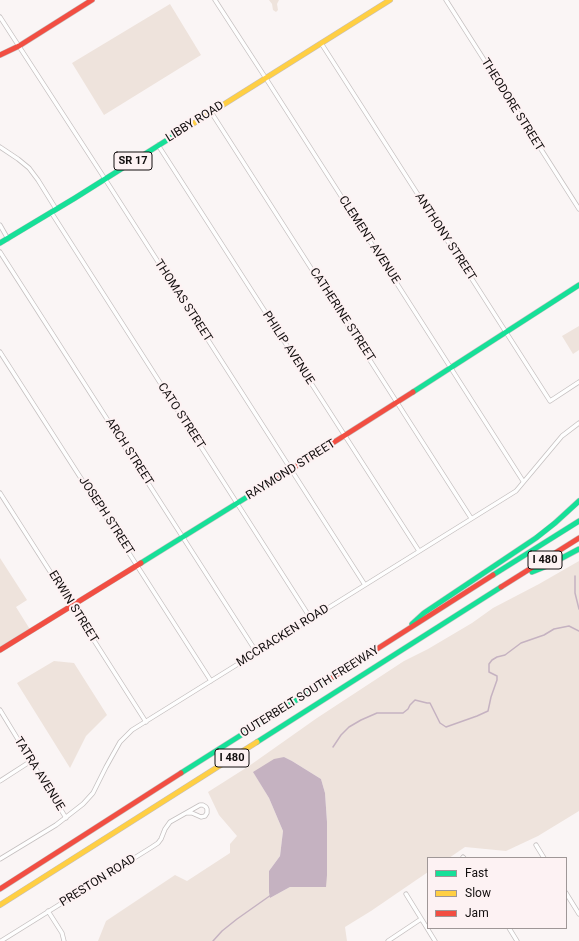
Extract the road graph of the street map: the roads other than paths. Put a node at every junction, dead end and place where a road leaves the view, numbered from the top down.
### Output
1 (92, 0) edge
2 (215, 0) edge
3 (390, 0) edge
4 (446, 0) edge
5 (0, 17) edge
6 (321, 43) junction
7 (19, 46) junction
8 (0, 55) edge
9 (265, 78) junction
10 (211, 112) junction
11 (158, 145) junction
12 (0, 146) edge
13 (105, 179) junction
14 (56, 209) junction
15 (579, 209) edge
16 (51, 212) junction
17 (0, 225) edge
18 (8, 238) junction
19 (0, 244) edge
20 (0, 252) edge
21 (579, 285) edge
22 (506, 333) junction
23 (0, 352) edge
24 (451, 368) junction
25 (579, 382) edge
26 (397, 402) junction
27 (579, 423) edge
28 (345, 436) junction
29 (292, 469) junction
30 (523, 481) junction
31 (0, 493) edge
32 (579, 501) edge
33 (237, 503) junction
34 (471, 518) junction
35 (579, 521) edge
36 (183, 537) junction
37 (579, 538) edge
38 (579, 548) edge
39 (419, 551) junction
40 (138, 565) junction
41 (510, 582) junction
42 (365, 585) junction
43 (72, 606) junction
44 (311, 619) junction
45 (395, 638) junction
46 (0, 650) edge
47 (257, 653) junction
48 (211, 681) junction
49 (1, 713) edge
50 (146, 722) junction
51 (31, 761) junction
52 (0, 781) edge
53 (187, 813) junction
54 (66, 818) junction
55 (536, 845) dead end
56 (543, 857) edge
57 (0, 859) edge
58 (0, 888) edge
59 (406, 894) dead end
60 (567, 895) edge
61 (0, 905) edge
62 (48, 911) junction
63 (579, 914) edge
64 (421, 919) junction
65 (427, 928) edge
66 (427, 929) edge
67 (509, 929) edge
68 (1, 941) edge
69 (64, 941) edge
70 (388, 941) edge
71 (435, 941) edge
72 (517, 941) edge

1 - 7 main road
2 - 9 street, CLEMENT AVENUE
3 - 6 main road, LIBBY ROAD / SR 17
4 - 15 street, THEODORE STREET
5 - 7 street, THOMAS STREET
6 - 9 main road, LIBBY ROAD / SR 17
6 - 22 street, ANTHONY STREET
7 - 8 main road
7 - 13 street, THOMAS STREET
9 - 10 main road, LIBBY ROAD / SR 17
9 - 24 street, CLEMENT AVENUE
10 - 11 main road, LIBBY ROAD / SR 17
10 - 26 street, CATHERINE STREET
11 - 13 main road, LIBBY ROAD / SR 17
11 - 28 street, PHILIP AVENUE
12 - 14 street
13 - 14 main road, LIBBY ROAD / SR 17
13 - 29 street, THOMAS STREET
14 - 16 main road, LIBBY ROAD / SR 17
16 - 18 main road, LIBBY ROAD / SR 17
16 - 33 street, CATO STREET
17 - 18 street
18 - 19 main road, LIBBY ROAD / SR 17
20 - 36 street, ARCH STREET
21 - 22 main road, RAYMOND STREET
22 - 24 main road, RAYMOND STREET
22 - 25 street, ANTHONY STREET
23 - 40 street, JOSEPH STREET
24 - 26 main road, RAYMOND STREET
24 - 30 street, CLEMENT AVENUE
26 - 28 main road, RAYMOND STREET
26 - 34 street, CATHERINE STREET
27 - 30 street, MCCRACKEN ROAD
28 - 29 main road, RAYMOND STREET
28 - 39 street, PHILIP AVENUE
29 - 33 main road, RAYMOND STREET
29 - 42 street, THOMAS STREET
30 - 34 street, MCCRACKEN ROAD
31 - 43 street, ERWIN STREET
32 - 45 main road
33 - 36 main road, RAYMOND STREET
33 - 44 street, CATO STREET
34 - 39 street, MCCRACKEN ROAD
35 - 45 main road, OUTERBELT SOUTH FREEWAY / I 480
36 - 40 main road, RAYMOND STREET
36 - 47 street, ARCH STREET
37 - 41 main road, OUTERBELT SOUTH FREEWAY / I 480
38 - 41 main road
39 - 42 street, MCCRACKEN ROAD
40 - 43 main road, RAYMOND STREET
40 - 48 street, JOSEPH STREET
41 - 61 main road, OUTERBELT SOUTH FREEWAY / I 480
42 - 44 street, MCCRACKEN ROAD
43 - 46 main road, RAYMOND STREET
43 - 50 street, ERWIN STREET
44 - 47 street, MCCRACKEN ROAD
45 - 58 main road, OUTERBELT SOUTH FREEWAY / I 480
47 - 48 street, MCCRACKEN ROAD
48 - 50 street, MCCRACKEN ROAD
49 - 51 street, TATRA AVENUE
50 - 54 street, MCCRACKEN ROAD
51 - 52 street
51 - 54 street, TATRA AVENUE
53 - 53 street, PRESTON ROAD
53 - 62 street, PRESTON ROAD
54 - 57 street, MCCRACKEN ROAD
55 - 56 street
59 - 64 street
60 - 63 street
62 - 68 street, PRESTON ROAD
62 - 69 street
64 - 65 street
64 - 70 street
66 - 71 street
67 - 72 street

